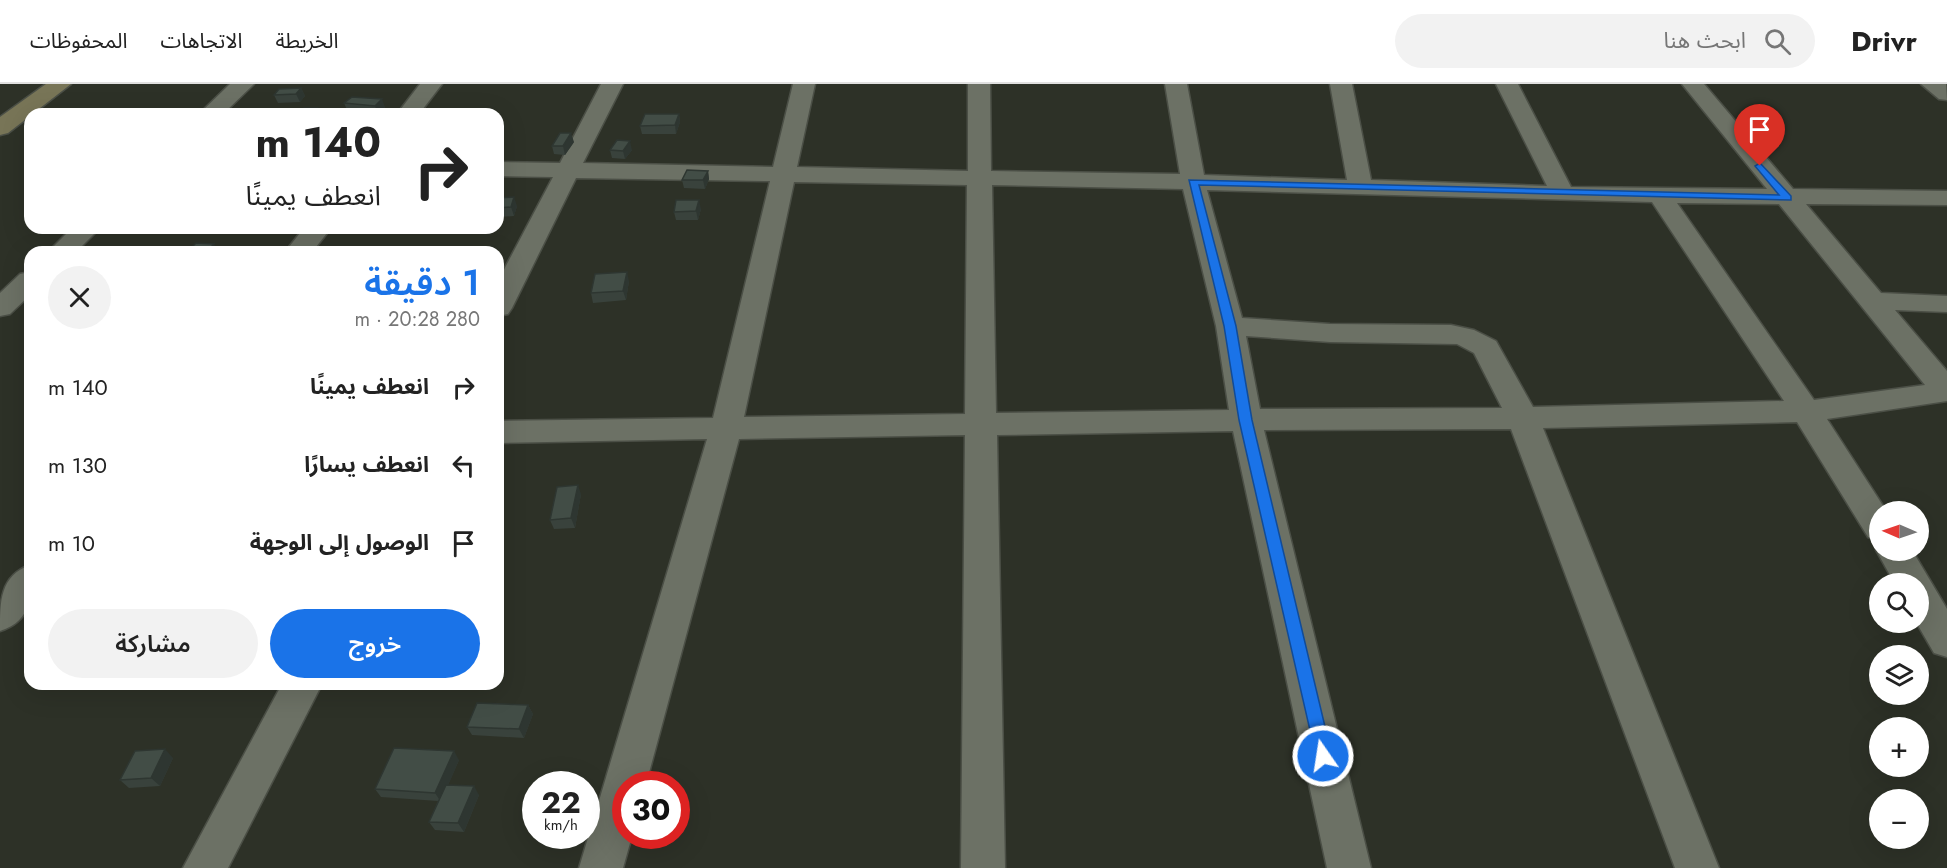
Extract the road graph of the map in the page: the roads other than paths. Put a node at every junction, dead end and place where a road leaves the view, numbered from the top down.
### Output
1 (60, 84) edge
2 (243, 84) edge
3 (431, 84) edge
4 (612, 84) edge
5 (804, 84) edge
6 (979, 84) edge
7 (1176, 84) edge
8 (1341, 84) edge
9 (1507, 84) edge
10 (1693, 84) edge
11 (1932, 84) edge
12 (1947, 94) edge
13 (27, 108) edge
14 (217, 108) edge
15 (413, 108) edge
16 (24, 110) edge
17 (0, 128) edge
18 (504, 169) edge
19 (568, 171) junction
20 (783, 175) junction
21 (979, 178) junction
22 (1193, 182) junction
23 (1360, 187) junction
24 (1563, 194) junction
25 (1660, 196) junction
26 (1787, 198) junction
27 (1947, 198) edge
28 (80, 234) edge
29 (313, 234) edge
30 (68, 246) edge
31 (303, 246) edge
32 (24, 286) edge
33 (504, 296) edge
34 (1873, 301) junction
35 (1947, 304) edge
36 (0, 308) edge
37 (1230, 326) junction
38 (1947, 391) edge
39 (1806, 411) junction
40 (1524, 418) junction
41 (1246, 420) junction
42 (981, 424) junction
43 (726, 428) junction
44 (504, 432) edge
45 (1869, 511) edge
46 (24, 586) edge
47 (1929, 612) edge
48 (0, 616) edge
49 (1947, 642) edge
50 (299, 690) edge
51 (205, 868) edge
52 (601, 868) edge
53 (983, 868) edge
54 (1349, 868) edge
55 (1696, 868) edge

1 - 13 main road
2 - 14 street
3 - 15 street
4 - 19 street
5 - 20 street
6 - 21 street
7 - 22 street
8 - 23 street
9 - 24 street
10 - 26 street
11 - 12 street
16 - 17 main road
18 - 19 street
19 - 20 street
19 - 33 street
20 - 21 street
20 - 43 street
21 - 22 street
21 - 42 street
22 - 23 street
22 - 37 street
23 - 24 street
24 - 25 street
25 - 26 street
25 - 39 street
26 - 27 street
26 - 34 street
28 - 30 street
29 - 31 street
32 - 36 street
34 - 35 street
34 - 38 street
37 - 40 street
37 - 41 street
38 - 39 street
39 - 40 street
39 - 45 street
40 - 41 street
40 - 55 street
41 - 42 street
41 - 54 street
42 - 43 street
42 - 53 street
43 - 44 street
43 - 52 street
46 - 48 street
47 - 49 street
50 - 51 street

